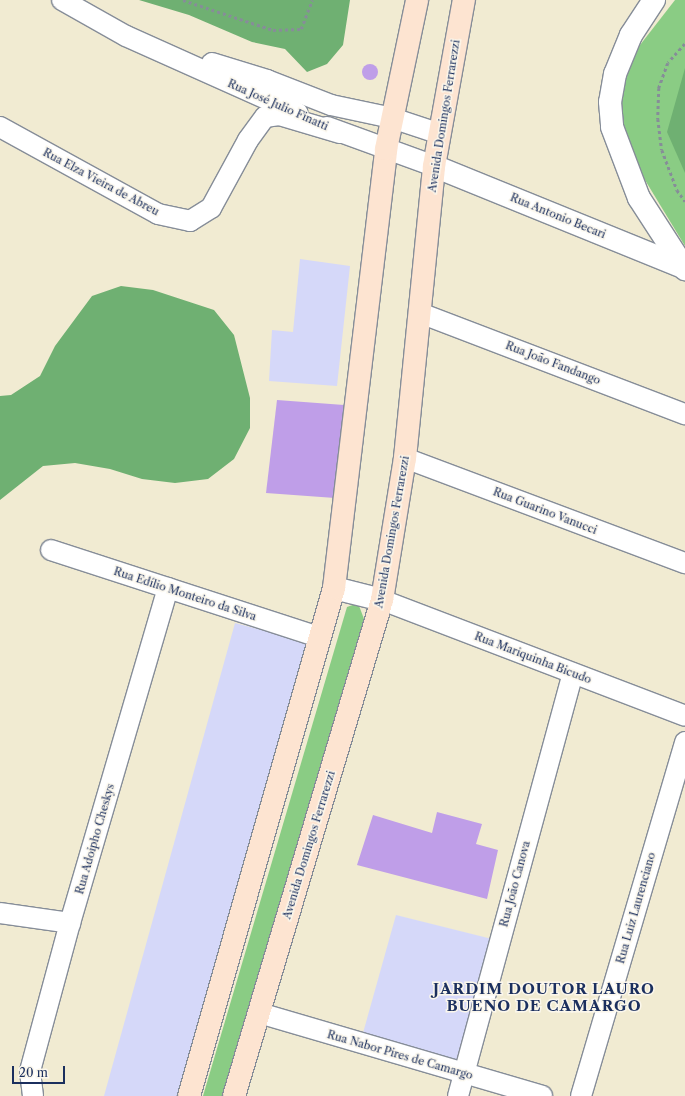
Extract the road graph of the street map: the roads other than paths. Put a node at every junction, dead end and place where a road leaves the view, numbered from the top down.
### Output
1 (62, 0) edge
2 (417, 0) edge
3 (464, 0) edge
4 (654, 0) edge
5 (126, 36) junction
6 (392, 118) junction
7 (0, 127) edge
8 (340, 133) junction
9 (440, 134) junction
10 (386, 149) junction
11 (434, 166) junction
12 (684, 268) edge
13 (420, 313) junction
14 (685, 414) edge
15 (405, 458) junction
16 (51, 550) dead end
17 (685, 563) edge
18 (168, 588) junction
19 (334, 588) junction
20 (382, 600) junction
21 (318, 638) junction
22 (573, 673) junction
23 (685, 716) edge
24 (685, 742) edge
25 (0, 913) edge
26 (70, 923) junction
27 (259, 1013) junction
28 (464, 1073) junction
29 (32, 1094) edge
30 (188, 1096) edge
31 (234, 1096) edge
32 (458, 1096) edge
33 (542, 1096) edge
34 (581, 1096) edge

1 - 5 street, Rua José Julio Finatti
2 - 6 main road
3 - 9 main road, Avenida Domingos Ferrarezzi
4 - 12 street
5 - 6 street, Rua José Julio Finatti
5 - 8 street, Rua José Julio Finatti
6 - 9 street, Rua José Julio Finatti
6 - 10 main road
7 - 8 street, Rua Elza Vieira de Abreu
8 - 10 street, Rua José Julio Finatti
9 - 11 main road, Avenida Domingos Ferrarezzi
10 - 11 street, Rua José Julio Finatti
10 - 19 main road
11 - 12 street, Rua Antonio Becari
11 - 13 main road, Avenida Domingos Ferrarezzi
13 - 14 street, Rua João Fandango
13 - 15 main road, Avenida Domingos Ferrarezzi
15 - 17 street, Rua Guarino Vanucci
15 - 20 main road, Avenida Domingos Ferrarezzi
16 - 18 street, Rua Edílio Monteiro da Silva
18 - 21 street, Rua Edílio Monteiro da Silva
18 - 26 street, Rua Adoipho Cheskys
19 - 20 street
19 - 21 main road
20 - 22 street, Rua Mariquinha Bicudo
20 - 27 main road, Avenida Domingos Ferrarezzi
21 - 30 main road
22 - 23 street, Rua Mariquinha Bicudo
22 - 28 street, Rua João Canova
24 - 34 street, Rua Luiz Laurenciano
25 - 26 street
26 - 29 street, Rua Adoipho Cheskys
27 - 28 street, Rua Nabor Pires de Camargo
27 - 31 main road, Avenida Domingos Ferrarezzi
28 - 32 street, Rua João Canova
28 - 33 street, Rua Nabor Pires de Camargo

